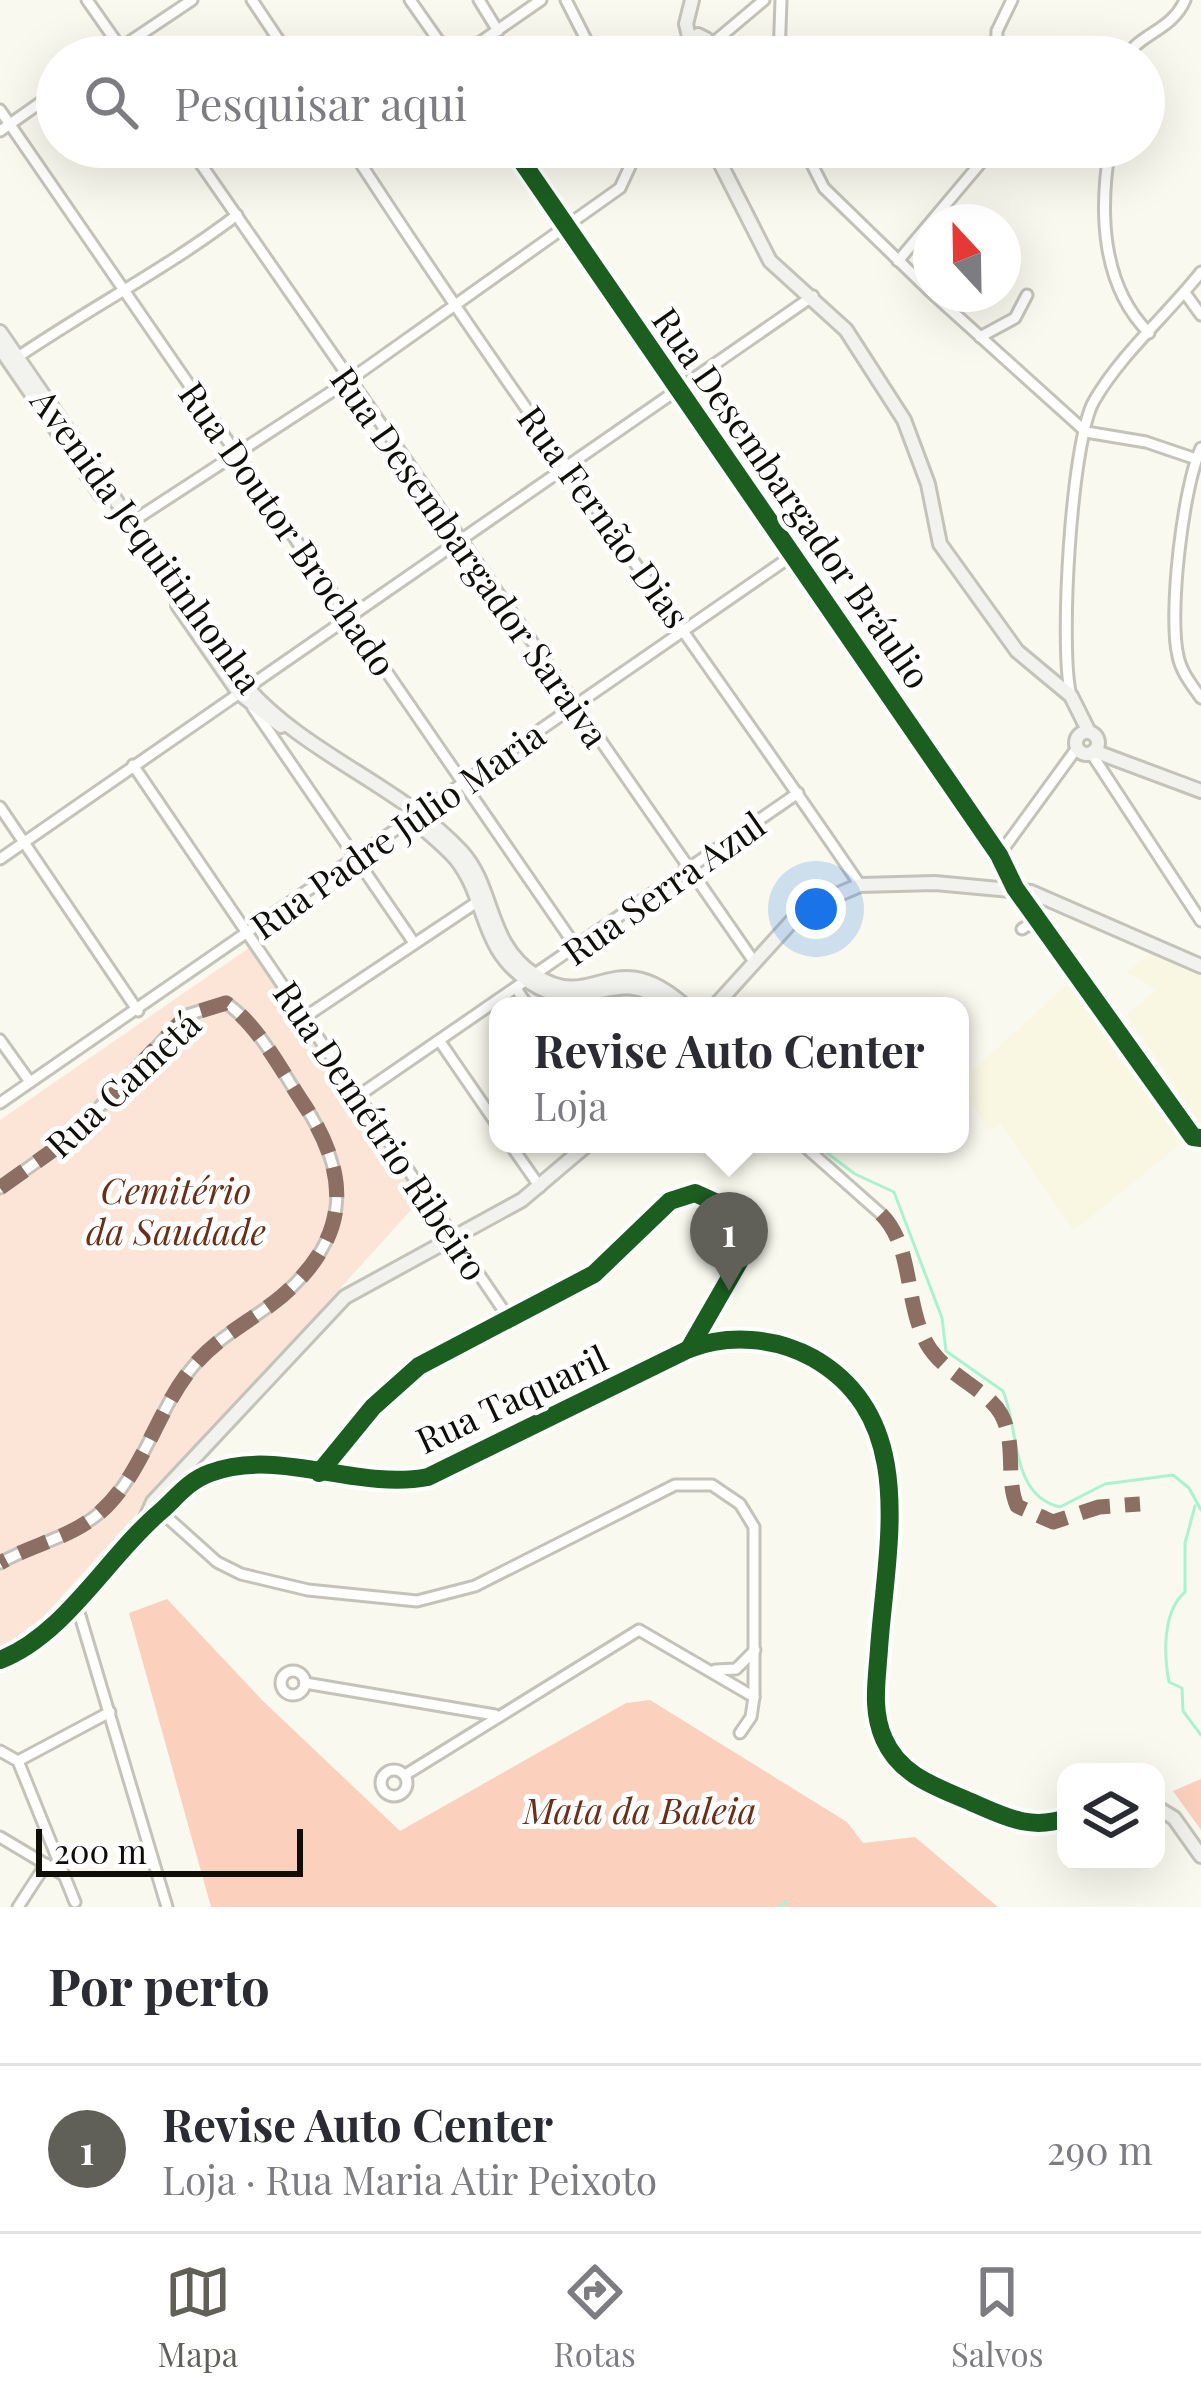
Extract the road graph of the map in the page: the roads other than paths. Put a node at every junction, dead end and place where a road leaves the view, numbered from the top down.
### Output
1 (87, 0) edge
2 (192, 0) edge
3 (252, 0) edge
4 (410, 0) edge
5 (479, 0) edge
6 (541, 0) edge
7 (566, 0) edge
8 (682, 0) edge
9 (693, 0) edge
10 (764, 0) edge
11 (781, 0) edge
12 (1012, 0) edge
13 (1185, 0) edge
14 (686, 24) junction
15 (498, 31) junction
16 (112, 36) edge
17 (144, 36) edge
18 (276, 36) edge
19 (435, 36) edge
20 (490, 36) edge
21 (584, 36) edge
22 (693, 36) edge
23 (698, 36) edge
24 (723, 36) edge
25 (780, 36) edge
26 (997, 36) edge
27 (1151, 36) edge
28 (36, 106) edge
29 (0, 110) edge
30 (5, 127) edge
31 (204, 168) edge
32 (364, 168) edge
33 (526, 168) edge
34 (630, 168) edge
35 (723, 168) edge
36 (813, 168) edge
37 (976, 168) edge
38 (1107, 168) edge
39 (237, 215) junction
40 (566, 226) junction
41 (898, 261) junction
42 (1201, 272) edge
43 (913, 275) edge
44 (122, 286) junction
45 (1185, 292) junction
46 (1028, 295) dead end
47 (813, 296) junction
48 (453, 307) junction
49 (953, 312) edge
50 (1201, 315) edge
51 (0, 332) edge
52 (1149, 333) junction
53 (980, 337) junction
54 (0, 348) edge
55 (14, 360) junction
56 (348, 381) junction
57 (680, 392) junction
58 (51, 415) junction
59 (1086, 432) junction
60 (236, 452) junction
61 (1198, 454) edge
62 (570, 465) junction
63 (1191, 482) junction
64 (1201, 497) edge
65 (130, 523) junction
66 (460, 542) junction
67 (793, 555) junction
68 (350, 617) junction
69 (685, 628) junction
70 (1067, 688) junction
71 (244, 693) junction
72 (1201, 698) edge
73 (573, 705) junction
74 (284, 731) junction
75 (1085, 733) junction
76 (1090, 749) junction
77 (133, 765) junction
78 (465, 780) junction
79 (1201, 791) edge
80 (798, 793) junction
81 (0, 807) edge
82 (416, 816) junction
83 (24, 842) junction
84 (999, 855) junction
85 (356, 858) junction
86 (0, 860) edge
87 (689, 867) junction
88 (860, 884) junction
89 (1015, 888) junction
90 (479, 900) junction
91 (1040, 918) junction
92 (1201, 921) edge
93 (1022, 928) dead end
94 (249, 933) junction
95 (414, 943) junction
96 (576, 947) junction
97 (755, 963) junction
98 (1201, 966) edge
99 (526, 982) junction
100 (505, 997) edge
101 (527, 997) edge
102 (570, 997) edge
103 (582, 997) edge
104 (655, 997) edge
105 (672, 997) edge
106 (723, 997) edge
107 (489, 1009) edge
108 (138, 1011) junction
109 (304, 1017) junction
110 (0, 1040) edge
111 (441, 1043) junction
112 (30, 1082) junction
113 (358, 1096) junction
114 (0, 1103) edge
115 (489, 1113) edge
116 (1201, 1138) edge
117 (516, 1153) edge
118 (578, 1153) edge
119 (812, 1153) edge
120 (540, 1187) junction
121 (0, 1188) edge
122 (881, 1214) dead end
123 (456, 1238) junction
124 (508, 1317) junction
125 (689, 1349) junction
126 (319, 1473) junction
127 (157, 1507) junction
128 (0, 1563) edge
129 (75, 1599) junction
130 (755, 1650) junction
131 (0, 1660) edge
132 (706, 1668) junction
133 (305, 1684) dead end
134 (754, 1697) junction
135 (110, 1712) junction
136 (495, 1715) junction
137 (740, 1733) dead end
138 (0, 1751) edge
139 (17, 1761) junction
140 (405, 1774) dead end
141 (1165, 1812) edge
142 (1057, 1820) edge
143 (0, 1837) edge
144 (1201, 1856) edge
145 (46, 1864) junction
146 (62, 1874) junction
147 (75, 1902) dead end
148 (18, 1907) edge
149 (167, 1907) edge

1 - 16 street
2 - 17 street
3 - 18 street
4 - 19 street
5 - 15 street
6 - 15 street
7 - 21 street
8 - 14 street
9 - 14 street
9 - 23 street
10 - 24 street
11 - 25 street
12 - 26 street
13 - 27 street
14 - 22 street
15 - 20 street
28 - 30 street
29 - 30 street, Rua Doutor Brochado
30 - 44 street, Rua Doutor Brochado
31 - 39 street, Rua Desembargador Saraiva
32 - 48 street, Rua Fernão Dias
33 - 40 street, Rua Desembargador Bráulio
34 - 40 street
35 - 47 street
36 - 41 street
37 - 41 street
38 - 52 street
39 - 44 street
39 - 56 street, Rua Desembargador Saraiva
40 - 48 street
40 - 57 street, Rua Desembargador Bráulio
41 - 43 street
42 - 45 street
44 - 55 street
44 - 60 street, Rua Doutor Brochado
45 - 50 street
45 - 52 street
46 - 53 street
47 - 57 street
47 - 70 street
48 - 56 street
48 - 62 street, Rua Fernão Dias
49 - 53 street
51 - 55 street, Avenida Jequitinhonha
52 - 59 street
53 - 59 street
54 - 55 street, Avenida Jequitinhonha
55 - 58 street, Avenida Jequitinhonha
56 - 60 street
56 - 66 street, Rua Desembargador Saraiva
57 - 62 street
57 - 67 street, Rua Desembargador Bráulio
58 - 65 street, Avenida Jequitinhonha
58 - 71 street, Avenida Jequitinhonha
59 - 61 street
59 - 70 street
60 - 65 street
60 - 68 street, Rua Doutor Brochado
61 - 63 street
62 - 66 street
62 - 69 street, Rua Fernão Dias
63 - 64 street
63 - 72 street
65 - 71 street, Avenida Jequitinhonha
66 - 68 street
66 - 73 street, Rua Desembargador Saraiva
67 - 69 street, Rua Padre Júlio Maria
67 - 84 street, Rua Desembargador Bráulio
68 - 71 street
68 - 78 street, Rua Doutor Brochado
69 - 73 street, Rua Padre Júlio Maria
69 - 80 street, Rua Fernão Dias
70 - 75 street
71 - 74 street, Avenida Jequitinhonha
71 - 77 street
73 - 78 street, Rua Padre Júlio Maria
73 - 87 street, Rua Desembargador Saraiva
74 - 82 street, Avenida Jequitinhonha
74 - 85 street
75 - 76 street
75 - 76 street
76 - 79 street
76 - 84 street
76 - 92 street
77 - 83 street
77 - 94 street, Rua Demétrio Ribeiro
78 - 82 street, Rua Padre Júlio Maria
78 - 96 street, Rua Doutor Brochado
80 - 87 street, Rua Serra Azul
80 - 88 street, Rua Fernão Dias
81 - 83 street
82 - 85 street, Rua Padre Júlio Maria
82 - 90 street, Avenida Jequitinhonha
83 - 86 street
83 - 108 street
84 - 89 street, Rua Desembargador Bráulio
85 - 94 street, Rua Padre Júlio Maria
85 - 95 street
87 - 96 street, Rua Serra Azul
87 - 97 street, Rua Desembargador Saraiva
88 - 89 street
88 - 97 street
89 - 91 street, Rua Desembargador Bráulio
89 - 98 street
90 - 95 street
90 - 99 street, Avenida Jequitinhonha
91 - 93 street
91 - 116 street, Rua Desembargador Bráulio
94 - 108 street, Rua Padre Júlio Maria
94 - 109 street, Rua Demétrio Ribeiro
95 - 109 street
96 - 99 street, Rua Serra Azul
97 - 106 street
99 - 100 street, Rua Serra Azul
99 - 101 street
99 - 102 street
99 - 105 street
103 - 104 street
107 - 111 street, Rua Serra Azul
108 - 112 street, Rua Padre Júlio Maria
109 - 113 street, Rua Demétrio Ribeiro
110 - 112 street
111 - 113 street, Rua Serra Azul
111 - 115 street
112 - 114 street, Rua Padre Júlio Maria
113 - 123 street, Rua Demétrio Ribeiro
117 - 120 street
118 - 120 street
119 - 122 street
120 - 123 street
121 - 128 street, Rua Cametá
123 - 124 street, Rua Demétrio Ribeiro
123 - 127 street
124 - 125 street
124 - 126 street
125 - 126 street, Rua Taquaril
125 - 142 street, Rua Taquaril
126 - 127 street, Rua Taquaril
127 - 129 street, Rua Taquaril
127 - 130 street
129 - 131 street, Rua Taquaril
129 - 135 street
130 - 132 street
130 - 134 street
132 - 134 street
132 - 136 street
133 - 136 street
134 - 137 street
135 - 139 street
135 - 149 street
136 - 140 street
138 - 139 street
139 - 146 street
141 - 144 street
143 - 145 street
145 - 146 street
145 - 148 street
146 - 147 street

